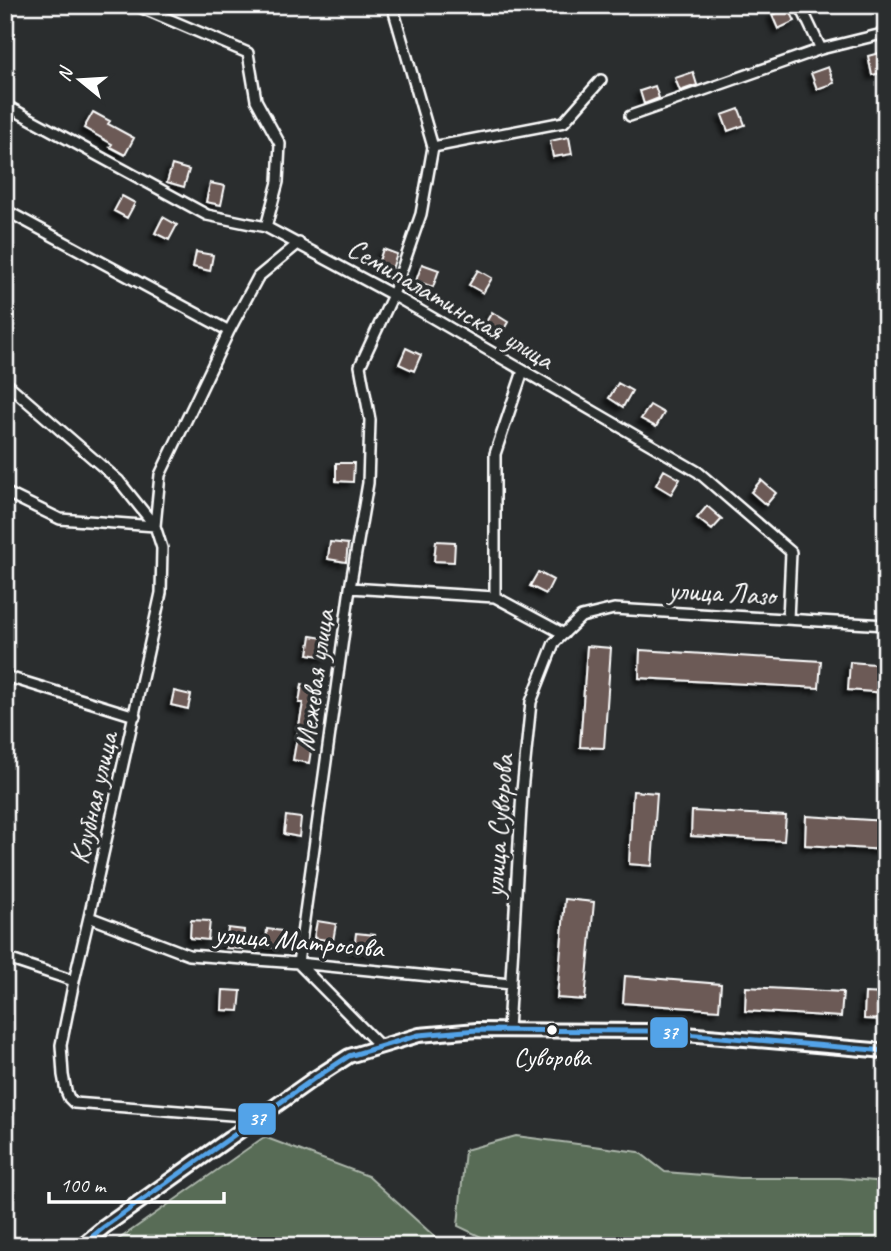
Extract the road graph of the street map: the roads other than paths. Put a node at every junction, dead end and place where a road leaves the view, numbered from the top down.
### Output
1 (135, 5) edge
2 (393, 5) edge
3 (800, 5) edge
4 (886, 33) edge
5 (821, 49) junction
6 (601, 79) dead end
7 (5, 105) edge
8 (630, 116) dead end
9 (433, 147) junction
10 (5, 210) edge
11 (267, 227) junction
12 (299, 243) junction
13 (393, 295) junction
14 (229, 331) junction
15 (523, 371) junction
16 (5, 382) edge
17 (5, 492) edge
18 (155, 526) junction
19 (350, 588) junction
20 (495, 597) junction
21 (788, 619) junction
22 (886, 625) edge
23 (564, 634) junction
24 (5, 676) edge
25 (135, 716) junction
26 (89, 917) junction
27 (5, 958) edge
28 (298, 963) junction
29 (74, 981) junction
30 (511, 984) junction
31 (508, 1030) junction
32 (380, 1046) junction
33 (886, 1051) edge
34 (258, 1117) junction
35 (81, 1246) edge

1 - 11 street
2 - 9 street
3 - 5 street
4 - 5 street
5 - 8 street
6 - 9 street
7 - 11 street, Семипалатинская улица
9 - 13 street
10 - 14 street
11 - 12 street, Семипалатинская улица
12 - 13 street, Семипалатинская улица
12 - 14 street, Клубная улица
13 - 15 street, Семипалатинская улица
13 - 19 street, Межевая улица
14 - 18 street, Клубная улица
15 - 20 street
15 - 21 street, Семипалатинская улица
16 - 18 street
17 - 18 street
18 - 25 street, Клубная улица
19 - 20 street
19 - 28 street, Межевая улица
20 - 23 street
21 - 22 street, улица Лазо
21 - 23 street, улица Лазо
23 - 30 street, улица Суворова
24 - 25 street
25 - 26 street, Клубная улица
26 - 28 street, улица Матросова
26 - 29 street, Клубная улица
27 - 29 street
28 - 30 street, улица Матросова
28 - 32 street
29 - 34 street, Клубная улица
30 - 31 street, улица Суворова
31 - 32 main road
31 - 33 main road
32 - 34 main road
34 - 35 main road

